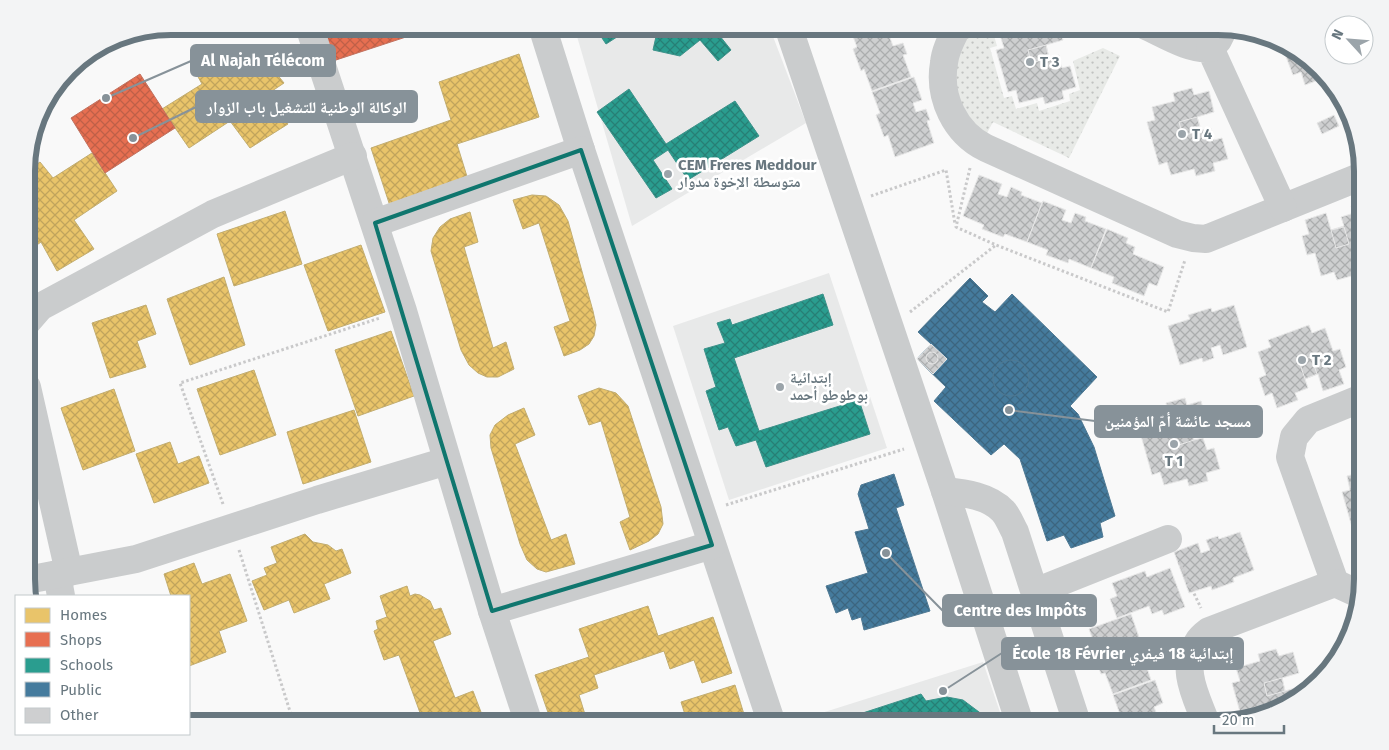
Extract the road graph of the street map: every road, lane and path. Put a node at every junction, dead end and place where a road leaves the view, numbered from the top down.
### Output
1 (312, 35) edge
2 (545, 35) edge
3 (791, 35) edge
4 (955, 35) edge
5 (1166, 35) edge
6 (1217, 38) edge
7 (976, 144) junction
8 (581, 150) junction
9 (353, 156) junction
10 (1354, 179) edge
11 (847, 204) junction
12 (1283, 208) junction
13 (375, 223) junction
14 (956, 227) junction
15 (1193, 238) junction
16 (996, 245) junction
17 (403, 311) junction
18 (35, 313) edge
19 (889, 328) junction
20 (1354, 401) edge
21 (35, 431) edge
22 (928, 441) junction
23 (447, 461) junction
24 (945, 491) junction
25 (702, 513) junction
26 (232, 528) junction
27 (1168, 539) joint
28 (712, 545) junction
29 (35, 580) edge
30 (62, 581) edge
31 (1335, 583) junction
32 (1353, 591) edge
33 (1035, 592) junction
34 (492, 611) junction
35 (1202, 611) dead end
36 (291, 715) edge
37 (526, 715) edge
38 (769, 715) edge
39 (1017, 715) edge
40 (1074, 715) edge
41 (1203, 715) edge

1 - 9 street
2 - 8 street
3 - 11 street
4 - 7 street
5 - 6 street
6 - 12 street
7 - 14 path
7 - 15 street
8 - 13 street
8 - 25 street
9 - 13 street
9 - 18 street
10 - 12 street
11 - 14 path
11 - 19 street
12 - 15 street
13 - 17 street
14 - 16 path
15 - 16 path
16 - 19 path
17 - 23 street
17 - 26 path
19 - 22 street
20 - 31 street
21 - 30 street
22 - 24 street
22 - 25 path
23 - 26 street
23 - 34 street
24 - 33 street
24 - 39 street
25 - 28 street
26 - 30 street
26 - 36 path
27 - 33 street
27 - 35 path
28 - 34 street
28 - 38 street
29 - 30 street
31 - 32 street
31 - 41 street
33 - 40 street
34 - 37 street

